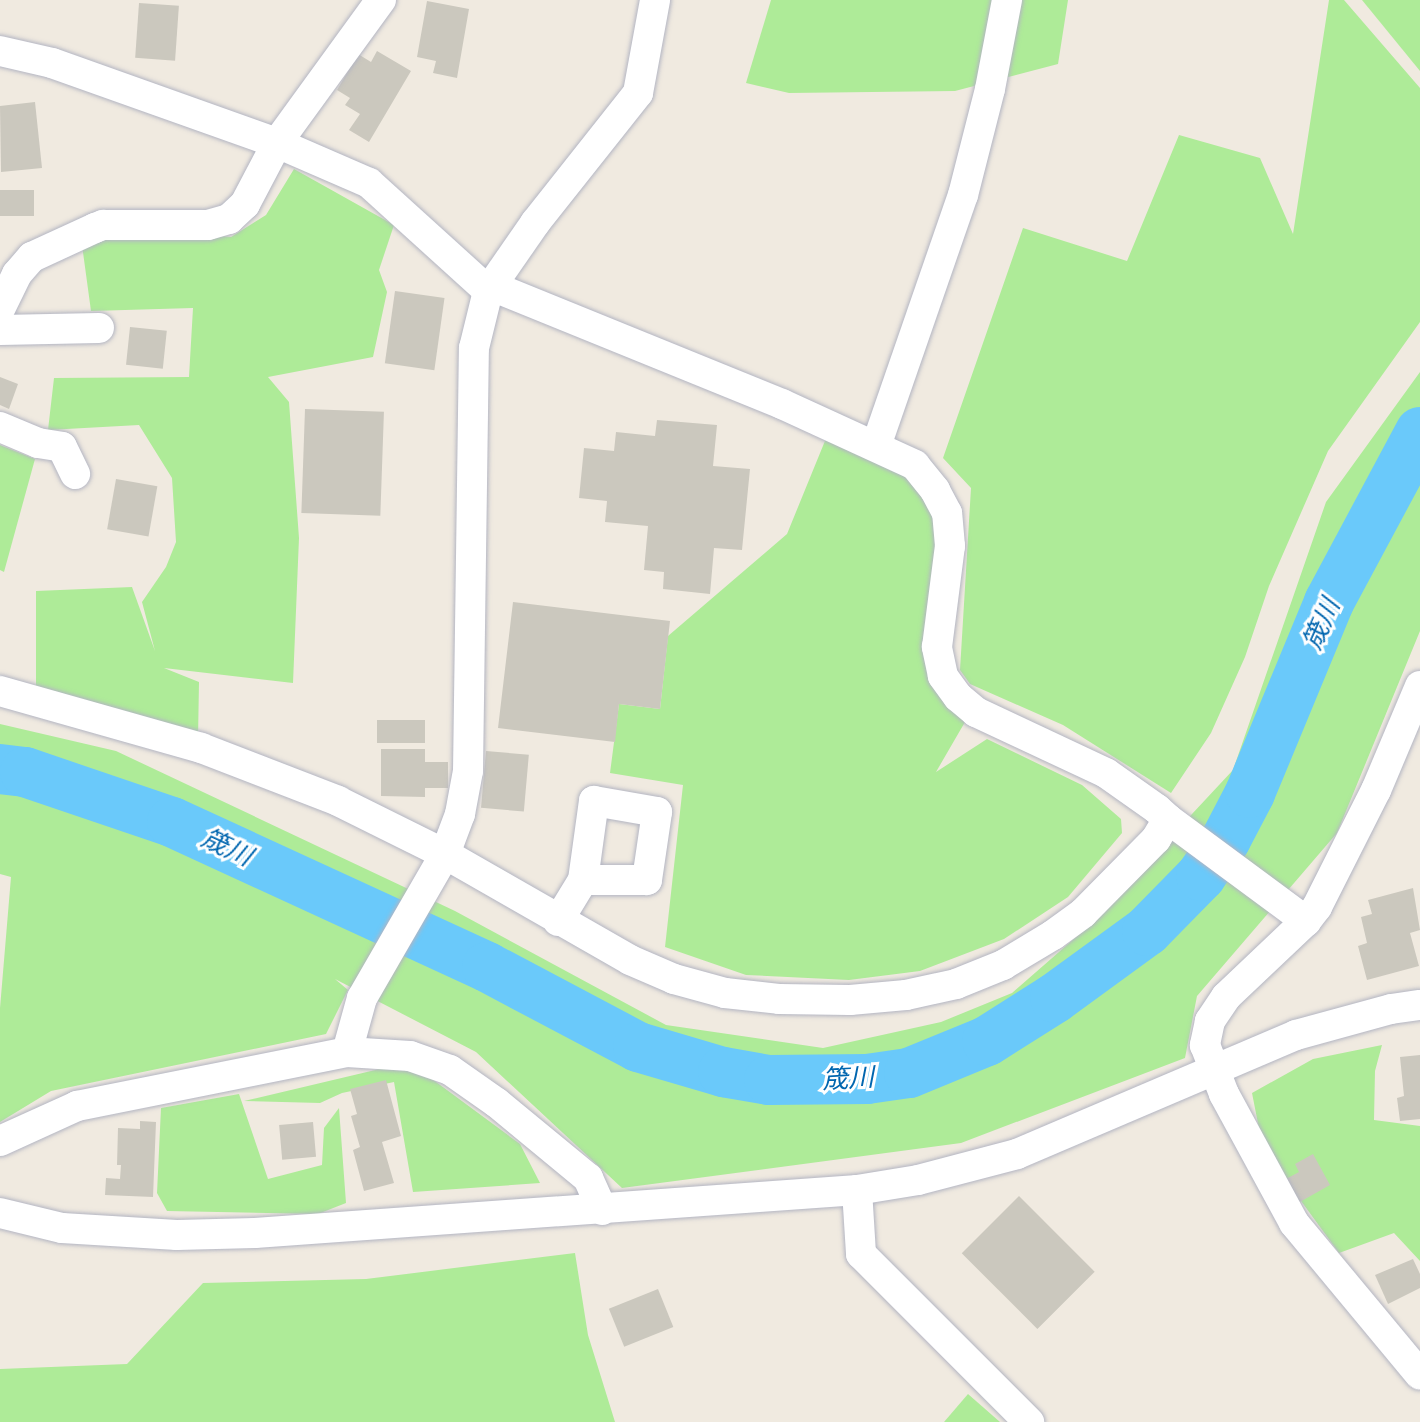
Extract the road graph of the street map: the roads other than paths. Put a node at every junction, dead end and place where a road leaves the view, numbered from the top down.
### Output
1 (381, 0) edge
2 (655, 0) edge
3 (1007, 0) edge
4 (0, 51) edge
5 (277, 143) junction
6 (489, 289) junction
7 (0, 309) edge
8 (99, 328) dead end
9 (0, 330) edge
10 (0, 427) edge
11 (876, 446) junction
12 (75, 474) dead end
13 (1420, 686) edge
14 (0, 691) edge
15 (1174, 822) junction
16 (445, 854) junction
17 (583, 880) dead end
18 (1298, 917) junction
19 (558, 921) junction
20 (1420, 1005) edge
21 (347, 1052) junction
22 (1214, 1072) junction
23 (0, 1141) edge
24 (857, 1190) junction
25 (602, 1210) junction
26 (0, 1213) edge
27 (1420, 1375) edge
28 (1029, 1422) edge

1 - 5 street
2 - 6 street
3 - 11 street
4 - 5 street
5 - 6 street
5 - 7 street
6 - 11 street
6 - 16 street
8 - 9 street
10 - 12 street
11 - 15 street
13 - 18 street
14 - 16 street
15 - 18 street
15 - 19 street
16 - 19 street
16 - 21 street
17 - 19 street
18 - 22 street
20 - 22 street
21 - 23 street
21 - 25 street
22 - 24 street
22 - 27 street
24 - 25 street
24 - 28 street
25 - 26 street

